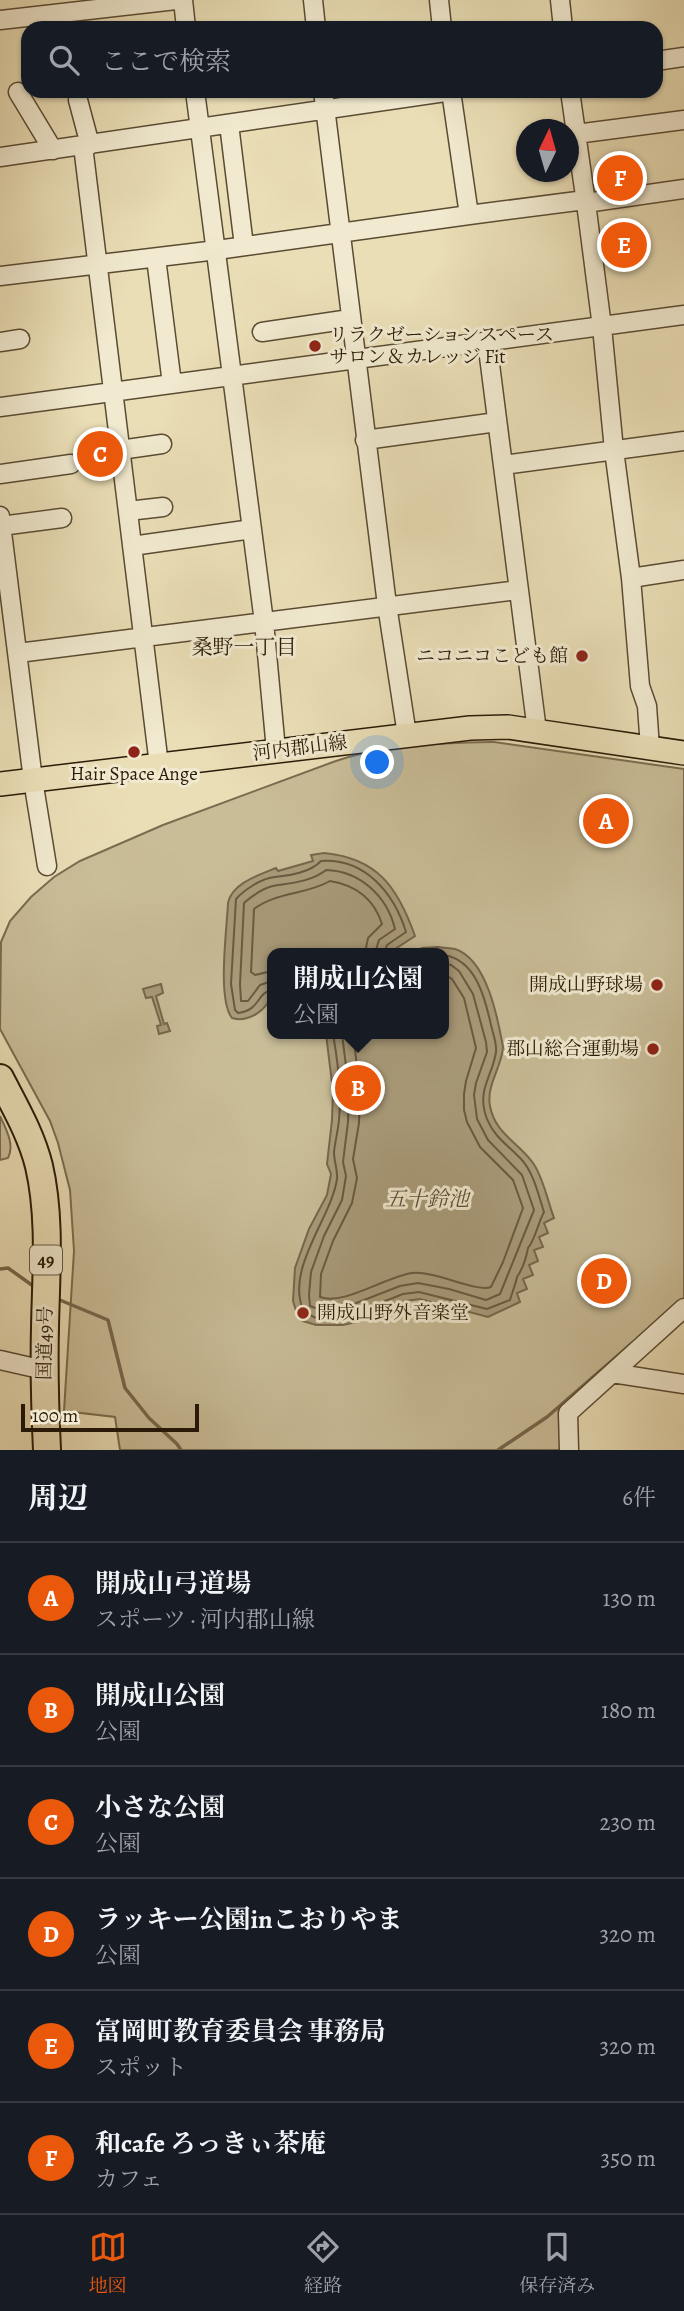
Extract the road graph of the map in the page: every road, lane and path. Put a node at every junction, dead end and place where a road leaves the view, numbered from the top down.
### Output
1 (176, 0) edge
2 (183, 0) edge
3 (313, 0) edge
4 (439, 0) edge
5 (559, 0) edge
6 (0, 20) edge
7 (185, 21) edge
8 (315, 21) edge
9 (441, 21) edge
10 (561, 21) edge
11 (684, 57) edge
12 (663, 60) edge
13 (18, 92) dead end
14 (21, 97) edge
15 (22, 98) edge
16 (196, 98) edge
17 (324, 98) edge
18 (408, 98) edge
19 (453, 98) edge
20 (571, 98) edge
21 (78, 100) dead end
22 (325, 111) junction
23 (574, 119) edge
24 (684, 120) edge
25 (229, 124) junction
26 (199, 128) junction
27 (579, 134) edge
28 (86, 145) junction
29 (53, 150) junction
30 (579, 156) edge
31 (0, 158) edge
32 (684, 189) edge
33 (585, 201) junction
34 (469, 215) junction
35 (341, 232) junction
36 (244, 247) junction
37 (217, 250) junction
38 (156, 258) junction
39 (97, 264) junction
40 (0, 276) edge
41 (684, 316) edge
42 (351, 319) junction
43 (602, 327) junction
44 (261, 332) dead end
45 (20, 339) dead end
46 (487, 341) junction
47 (0, 342) edge
48 (355, 358) junction
49 (231, 375) junction
50 (172, 384) junction
51 (113, 392) junction
52 (0, 407) edge
53 (497, 422) junction
54 (365, 440) junction
55 (684, 441) edge
56 (162, 444) dead end
57 (120, 450) junction
58 (614, 450) junction
59 (71, 464) dead end
60 (503, 466) junction
61 (0, 474) edge
62 (163, 507) dead end
63 (128, 511) junction
64 (62, 518) dead end
65 (1, 529) edge
66 (252, 529) junction
67 (132, 545) junction
68 (684, 570) edge
69 (631, 578) junction
70 (518, 590) junction
71 (387, 605) junction
72 (264, 622) junction
73 (143, 636) junction
74 (18, 653) junction
75 (537, 731) junction
76 (407, 735) junction
77 (650, 748) junction
78 (276, 751) junction
79 (684, 753) edge
80 (159, 765) junction
81 (33, 780) junction
82 (0, 784) edge
83 (47, 866) dead end
84 (0, 1078) edge
85 (684, 1308) edge
86 (684, 1321) edge
87 (0, 1360) edge
88 (44, 1370) junction
89 (612, 1373) junction
90 (684, 1384) edge
91 (47, 1450) edge
92 (569, 1450) edge

1 - 6 street
2 - 7 street
3 - 8 street
4 - 9 street
5 - 10 street
11 - 12 street
13 - 14 street
15 - 29 street
16 - 26 street
17 - 22 street
18 - 22 street
19 - 34 street
20 - 23 street
21 - 28 street
22 - 25 street
22 - 35 street
24 - 27 street
25 - 26 street
25 - 36 street
26 - 28 street
26 - 37 street
28 - 29 street
28 - 39 street
29 - 31 street
30 - 33 street
32 - 33 street
33 - 34 street
33 - 43 street
34 - 35 street
35 - 36 street
35 - 42 street
36 - 37 street
37 - 38 street
37 - 49 street
38 - 39 street
38 - 50 street
39 - 40 street
39 - 51 street
41 - 43 street
42 - 44 street
42 - 48 street
43 - 46 street
43 - 58 street
45 - 47 street
46 - 48 street
46 - 53 street
48 - 49 street
48 - 54 street
49 - 50 street
49 - 66 street
50 - 51 street
51 - 52 street
51 - 57 street
53 - 54 street
53 - 60 street
54 - 71 street
55 - 58 street
56 - 57 street
57 - 63 street
58 - 60 street
58 - 69 street
59 - 61 street
60 - 70 street
62 - 63 street
63 - 67 street
64 - 65 street
65 - 74 street
66 - 67 street
66 - 72 street
67 - 73 street
68 - 69 street
69 - 77 street
70 - 71 street
70 - 75 street
71 - 72 street
71 - 76 street
72 - 73 street
72 - 78 street
73 - 74 street
73 - 80 street
74 - 81 street
75 - 76 main road, 河内郡山線
75 - 77 main road, 河内郡山線
76 - 78 main road, 河内郡山線
77 - 79 main road, 河内郡山線
78 - 80 main road, 河内郡山線
80 - 81 main road, 河内郡山線
81 - 82 main road, 河内郡山線
81 - 83 street
84 - 88 highway, 国道49号 / 49
85 - 86 street
85 - 89 street
87 - 88 street
88 - 91 highway, 国道49号 / 49
89 - 90 street
89 - 92 street

